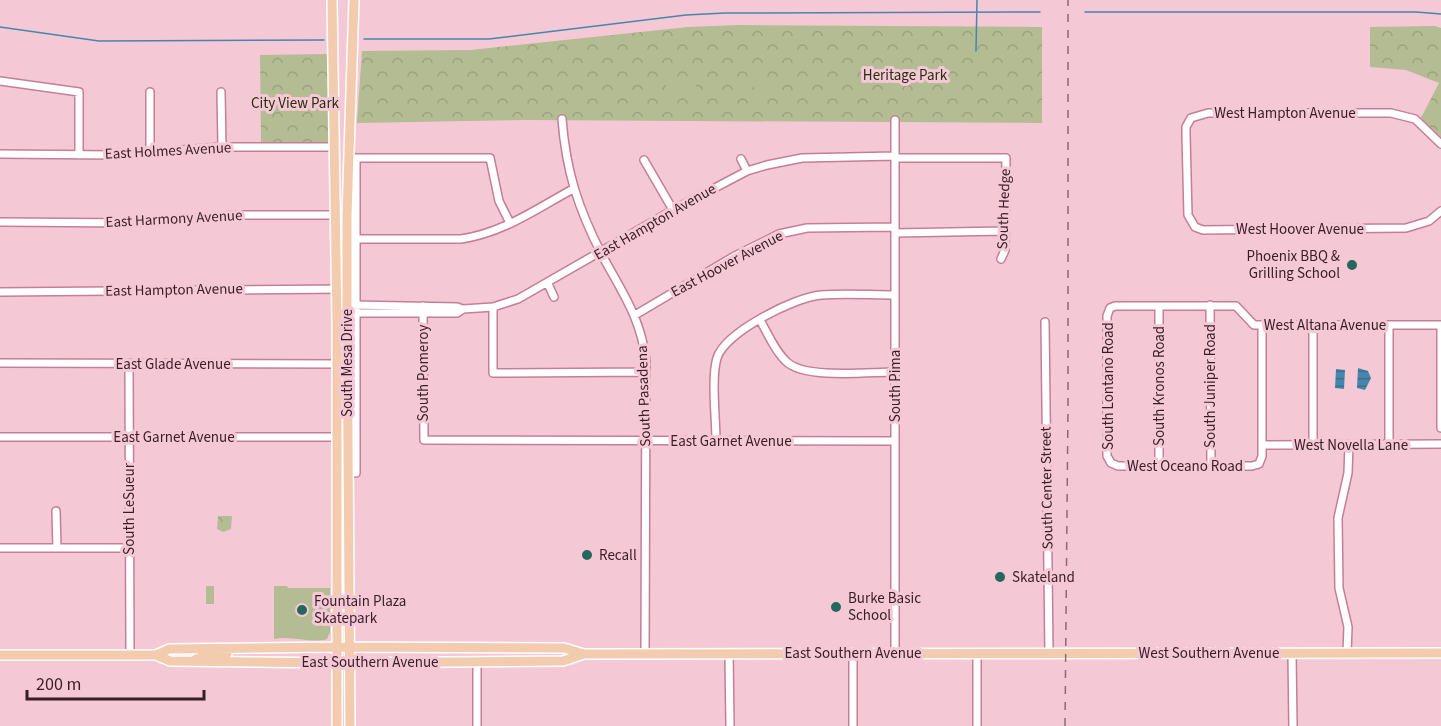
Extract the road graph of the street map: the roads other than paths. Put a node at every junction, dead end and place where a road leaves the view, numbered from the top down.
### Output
1 (332, 0) edge
2 (354, 0) edge
3 (0, 81) edge
4 (150, 92) dead end
5 (221, 92) dead end
6 (562, 119) dead end
7 (895, 120) dead end
8 (1441, 144) edge
9 (222, 147) junction
10 (335, 147) junction
11 (150, 153) junction
12 (0, 154) edge
13 (79, 155) junction
14 (895, 157) junction
15 (353, 158) junction
16 (1006, 158) joint
17 (741, 159) dead end
18 (645, 160) dead end
19 (747, 171) junction
20 (573, 189) junction
21 (1187, 189) joint
22 (673, 210) junction
23 (1441, 211) edge
24 (336, 215) junction
25 (347, 215) junction
26 (0, 222) edge
27 (510, 223) junction
28 (895, 230) junction
29 (1005, 231) junction
30 (355, 238) junction
31 (601, 253) junction
32 (1001, 259) dead end
33 (548, 284) junction
34 (336, 289) junction
35 (347, 289) junction
36 (0, 292) edge
37 (895, 295) junction
38 (555, 297) dead end
39 (1210, 305) junction
40 (1159, 306) junction
41 (493, 307) junction
42 (1110, 308) joint
43 (346, 309) junction
44 (423, 309) junction
45 (635, 315) junction
46 (760, 320) junction
47 (1045, 322) dead end
48 (1313, 325) junction
49 (1389, 325) junction
50 (1441, 325) edge
51 (1262, 326) junction
52 (0, 363) edge
53 (129, 364) junction
54 (342, 364) junction
55 (646, 372) junction
56 (895, 372) junction
57 (1441, 428) edge
58 (0, 437) edge
59 (129, 437) junction
60 (336, 437) junction
61 (347, 437) junction
62 (423, 440) joint
63 (645, 441) junction
64 (716, 441) junction
65 (895, 441) junction
66 (1441, 444) edge
67 (1262, 445) junction
68 (1313, 445) junction
69 (1349, 445) junction
70 (1389, 445) junction
71 (1111, 463) joint
72 (1159, 466) junction
73 (1211, 466) junction
74 (356, 473) dead end
75 (56, 511) dead end
76 (0, 548) edge
77 (57, 548) junction
78 (129, 548) junction
79 (336, 647) junction
80 (350, 647) junction
81 (252, 648) junction
82 (532, 648) junction
83 (895, 652) junction
84 (853, 653) junction
85 (977, 653) junction
86 (1049, 653) junction
87 (1347, 653) junction
88 (1441, 653) edge
89 (584, 654) junction
90 (645, 654) junction
91 (729, 654) junction
92 (1292, 654) junction
93 (0, 655) edge
94 (130, 655) junction
95 (156, 655) junction
96 (191, 661) junction
97 (477, 662) junction
98 (337, 663) junction
99 (350, 663) junction
100 (337, 726) edge
101 (350, 726) edge
102 (477, 726) edge
103 (729, 726) edge
104 (853, 726) edge
105 (977, 726) edge
106 (1293, 726) edge

1 - 10 main road, South Mesa Drive
2 - 15 main road, South Mesa Drive
3 - 13 street
4 - 11 street
5 - 9 street
6 - 20 street, South Pasadena
7 - 14 street, South Pima
8 - 21 street, West Hampton Avenue
9 - 10 street, East Holmes Avenue
9 - 11 street, East Holmes Avenue
10 - 24 main road, South Mesa Drive
11 - 13 street, East Holmes Avenue
12 - 13 street, East Holmes Avenue
14 - 16 street, East Hampton Avenue
14 - 19 street, East Hampton Avenue
14 - 28 street, South Pima
15 - 25 main road, South Mesa Drive
15 - 27 street
15 - 30 street, South Mesa Drive
16 - 29 street, South Hedge
17 - 19 street
18 - 22 street
19 - 22 street, East Hampton Avenue
20 - 27 street
20 - 31 street, South Pasadena
21 - 23 street, West Hoover Avenue
22 - 31 street, East Hampton Avenue
24 - 25 street, East Harmony Avenue
24 - 26 street, East Harmony Avenue
24 - 34 main road, South Mesa Drive
25 - 35 main road, South Mesa Drive
27 - 30 street
28 - 29 street, East Hoover Avenue
28 - 37 street, South Pima
28 - 45 street, East Hoover Avenue
29 - 32 street, South Hedge
30 - 43 street, South Mesa Drive
31 - 33 street, East Hampton Avenue
31 - 45 street, South Pasadena
33 - 38 street
33 - 41 street, East Hampton Avenue
34 - 35 street, East Hampton Avenue
34 - 36 street, East Hampton Avenue
34 - 43 main road, South Mesa Drive
35 - 43 main road, South Mesa Drive
37 - 46 street
37 - 56 street, South Pima
39 - 40 street, West Altana Avenue
39 - 51 street, West Altana Avenue
39 - 73 street, South Juniper Road
40 - 42 street, West Altana Avenue
40 - 72 street, South Kronos Road
41 - 44 street, East Hampton Avenue
41 - 55 street
42 - 71 street, South Lontano Road
43 - 44 street, East Hampton Avenue
43 - 54 main road, South Mesa Drive
43 - 74 street, South Mesa Drive
44 - 62 street, South Pomeroy
45 - 55 street, South Pasadena
46 - 56 street
46 - 64 street
47 - 86 street, South Center Street
48 - 49 street, West Altana Avenue
48 - 51 street, West Altana Avenue
48 - 68 street
49 - 50 street, West Altana Avenue
49 - 70 street
50 - 57 street
51 - 67 street
52 - 53 street, East Glade Avenue
53 - 54 street, East Glade Avenue
53 - 59 street, South LeSueur
54 - 60 main road, South Mesa Drive
54 - 61 main road, South Mesa Drive
55 - 63 street, South Pasadena
56 - 65 street, South Pima
58 - 59 street, East Garnet Avenue
59 - 60 street, East Garnet Avenue
59 - 78 street, South LeSueur
60 - 61 street, East Garnet Avenue
60 - 79 main road, South Mesa Drive
61 - 80 main road, South Mesa Drive
62 - 63 street, East Garnet Avenue
63 - 64 street, East Garnet Avenue
63 - 90 street, South Pasadena
64 - 65 street, East Garnet Avenue
65 - 83 street, South Pima
66 - 70 street, West Novella Lane
67 - 68 street, West Novella Lane
67 - 73 street, West Oceano Road
68 - 69 street, West Novella Lane
69 - 70 street, West Novella Lane
69 - 87 street
71 - 72 street, West Oceano Road
72 - 73 street, West Oceano Road
75 - 77 street
76 - 77 street
77 - 78 street
78 - 94 street, South LeSueur
79 - 80 main road, East Southern Avenue
79 - 81 main road, East Southern Avenue
79 - 98 main road, South Mesa Drive
80 - 82 main road, East Southern Avenue
80 - 99 main road, South Mesa Drive
81 - 95 main road, East Southern Avenue
81 - 96 main road
82 - 89 main road, East Southern Avenue
82 - 97 main road
83 - 84 main road, East Southern Avenue
83 - 85 main road, East Southern Avenue
84 - 91 main road, East Southern Avenue
84 - 104 street
85 - 86 main road, West Southern Avenue
85 - 105 street
86 - 92 main road, West Southern Avenue
87 - 88 main road, West Southern Avenue
87 - 92 main road, West Southern Avenue
89 - 90 main road, East Southern Avenue
89 - 97 main road, East Southern Avenue
90 - 91 main road, East Southern Avenue
91 - 103 street
92 - 106 street
93 - 94 main road, East Southern Avenue
94 - 95 main road, East Southern Avenue
95 - 96 main road, East Southern Avenue
96 - 98 main road, East Southern Avenue
97 - 99 main road, East Southern Avenue
97 - 102 street
98 - 99 main road, East Southern Avenue
98 - 100 main road, South Mesa Drive
99 - 101 main road, South Mesa Drive

